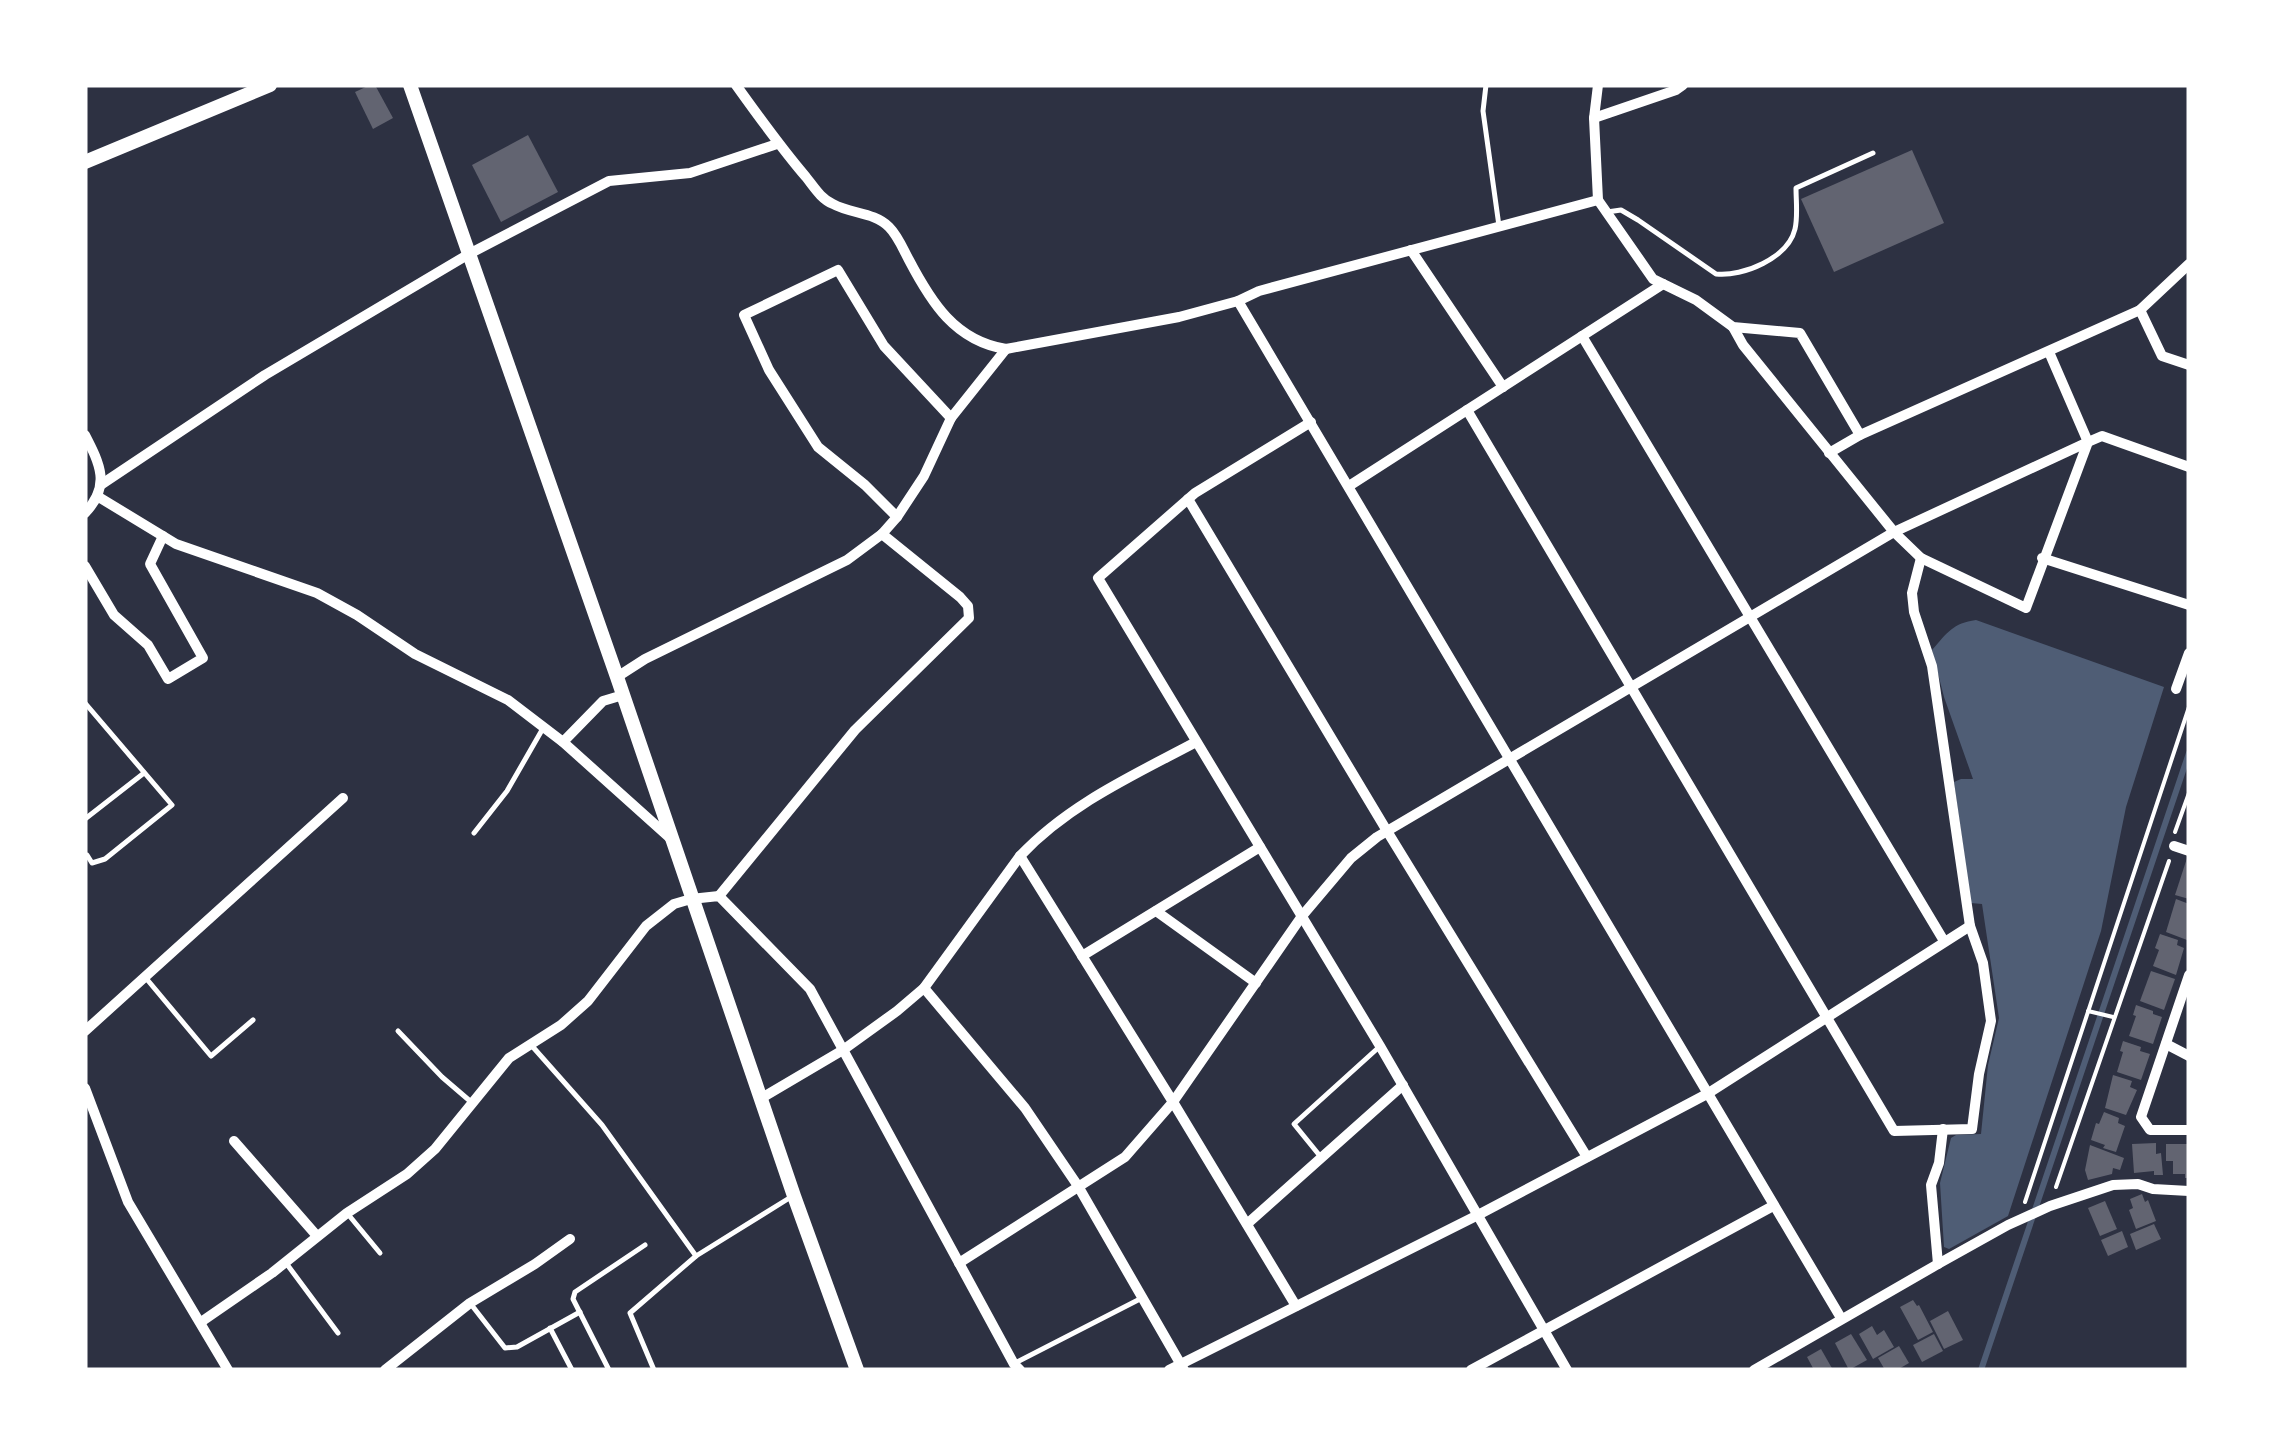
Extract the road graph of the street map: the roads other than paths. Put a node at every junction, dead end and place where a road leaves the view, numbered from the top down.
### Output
1 (270, 85) edge
2 (410, 85) edge
3 (736, 85) edge
4 (1486, 85) edge
5 (1598, 85) edge
6 (1683, 85) edge
7 (1594, 118) junction
8 (777, 144) junction
9 (1873, 153) dead end
10 (85, 162) edge
11 (1598, 200) junction
12 (1608, 212) junction
13 (1500, 226) junction
14 (1411, 250) junction
15 (470, 254) junction
16 (2189, 264) edge
17 (1663, 284) junction
18 (1238, 301) junction
19 (2140, 310) junction
20 (1733, 327) junction
21 (1582, 336) junction
22 (1006, 349) junction
23 (2049, 352) junction
24 (2189, 365) edge
25 (1504, 386) junction
26 (1468, 410) junction
27 (951, 418) junction
28 (1311, 422) junction
29 (85, 435) edge
30 (1860, 436) junction
31 (2088, 442) junction
32 (1829, 452) junction
33 (2189, 467) edge
34 (1349, 486) junction
35 (100, 490) junction
36 (1188, 499) junction
37 (85, 513) edge
38 (896, 518) junction
39 (1894, 532) junction
40 (882, 534) junction
41 (162, 536) junction
42 (1921, 558) junction
43 (2042, 558) junction
44 (85, 566) edge
45 (2189, 605) edge
46 (1751, 616) junction
47 (2189, 653) edge
48 (618, 677) junction
49 (1632, 687) junction
50 (2176, 689) dead end
51 (623, 695) junction
52 (85, 702) edge
53 (544, 727) junction
54 (563, 742) junction
55 (1196, 742) junction
56 (1510, 760) junction
57 (144, 773) junction
58 (343, 798) dead end
59 (85, 819) edge
60 (1386, 832) junction
61 (474, 833) dead end
62 (671, 839) junction
63 (1260, 846) junction
64 (2174, 846) road end
65 (2189, 851) edge
66 (86, 855) edge
67 (1020, 856) junction
68 (719, 896) junction
69 (692, 899) junction
70 (1156, 911) junction
71 (1302, 916) junction
72 (1970, 926) junction
73 (1944, 941) junction
74 (1082, 956) junction
75 (2189, 975) edge
76 (145, 977) junction
77 (1256, 983) junction
78 (924, 988) junction
79 (1827, 1017) junction
80 (253, 1020) dead end
81 (398, 1031) dead end
82 (85, 1032) edge
83 (530, 1044) junction
84 (2166, 1044) junction
85 (1380, 1046) junction
86 (843, 1050) junction
87 (2189, 1056) edge
88 (1403, 1085) junction
89 (86, 1092) edge
90 (1707, 1094) junction
91 (760, 1099) junction
92 (1173, 1102) junction
93 (472, 1103) junction
94 (1943, 1130) junction
95 (2189, 1130) edge
96 (234, 1141) dead end
97 (1320, 1157) junction
98 (1587, 1157) junction
99 (1078, 1186) junction
100 (2189, 1191) edge
101 (794, 1196) junction
102 (1772, 1206) junction
103 (348, 1214) junction
104 (1478, 1215) junction
105 (1247, 1224) junction
106 (317, 1236) junction
107 (570, 1239) dead end
108 (645, 1245) dead end
109 (380, 1253) dead end
110 (696, 1256) junction
111 (285, 1262) junction
112 (959, 1263) junction
113 (1938, 1264) junction
114 (1143, 1298) junction
115 (470, 1303) junction
116 (1296, 1306) junction
117 (580, 1312) junction
118 (1841, 1318) junction
119 (201, 1322) junction
120 (550, 1328) junction
121 (1545, 1330) junction
122 (338, 1332) dead end
123 (1017, 1367) edge
124 (1183, 1367) edge
125 (228, 1370) edge
126 (386, 1370) edge
127 (572, 1370) edge
128 (609, 1370) edge
129 (654, 1370) edge
130 (856, 1370) edge
131 (1169, 1370) edge
132 (1471, 1370) edge
133 (1568, 1370) edge
134 (1754, 1370) edge

1 - 10 street
2 - 15 street
3 - 8 street
4 - 13 lane
5 - 7 street
6 - 7 street
7 - 11 street
8 - 15 street
8 - 22 street
9 - 12 lane
11 - 12 street
11 - 13 street
12 - 17 street
13 - 14 street
14 - 18 street
14 - 25 street
15 - 35 street
15 - 48 street
16 - 19 street
17 - 20 street
17 - 21 street
18 - 22 street
18 - 28 street
19 - 23 street
19 - 24 street
20 - 30 street
20 - 32 street
21 - 25 street
21 - 46 street
22 - 27 street
23 - 30 street
23 - 31 street
25 - 26 street
26 - 34 street
26 - 49 street
27 - 38 street
27 - 38 street
28 - 34 street
28 - 36 street
29 - 35 street
30 - 32 street
31 - 33 street
31 - 39 street
31 - 43 street
32 - 39 street
34 - 56 street
35 - 37 street
35 - 41 street
36 - 55 street
36 - 60 street
38 - 40 street
39 - 42 street
39 - 46 street
40 - 48 street
40 - 68 street
41 - 44 street
41 - 53 street
42 - 43 street
42 - 72 street
43 - 45 street
46 - 49 street
46 - 73 street
47 - 50 street
48 - 51 street
49 - 56 street
49 - 79 street
51 - 54 street
51 - 62 street
52 - 57 lane
53 - 54 street
53 - 61 lane
54 - 62 street
55 - 63 street
55 - 67 street
56 - 60 street
56 - 90 street
57 - 59 lane
57 - 66 lane
58 - 76 street
60 - 71 street
60 - 98 street
62 - 69 street
63 - 70 street
63 - 71 street
64 - 65 street
67 - 74 street
67 - 78 street
68 - 69 street
68 - 86 street
69 - 83 street
69 - 91 street
70 - 74 street
70 - 77 street
71 - 77 street
71 - 85 street
72 - 73 street
72 - 94 street
73 - 79 street
74 - 92 street
75 - 84 street
76 - 80 lane
76 - 82 street
77 - 92 street
78 - 86 street
78 - 99 street
79 - 90 street
79 - 94 street
81 - 93 lane
83 - 93 street
83 - 110 lane
84 - 87 street
84 - 95 street
85 - 88 street
85 - 97 lane
86 - 91 street
86 - 112 street
88 - 97 street
88 - 104 street
89 - 119 street
90 - 98 street
90 - 102 street
91 - 101 street
92 - 99 street
92 - 105 street
93 - 103 street
94 - 113 street
96 - 106 street
97 - 105 street
98 - 104 street
99 - 112 street
99 - 114 street
100 - 113 street
101 - 110 lane
101 - 130 street
102 - 118 street
102 - 121 street
103 - 106 street
103 - 109 lane
104 - 116 street
104 - 121 street
105 - 116 street
106 - 111 street
107 - 115 street
108 - 117 lane
110 - 129 lane
111 - 119 street
111 - 122 lane
112 - 123 street
113 - 118 street
114 - 123 lane
114 - 124 street
115 - 120 lane
115 - 126 street
116 - 124 street
117 - 120 lane
117 - 128 lane
118 - 134 street
119 - 125 street
120 - 127 lane
121 - 132 street
121 - 133 street
124 - 131 street

